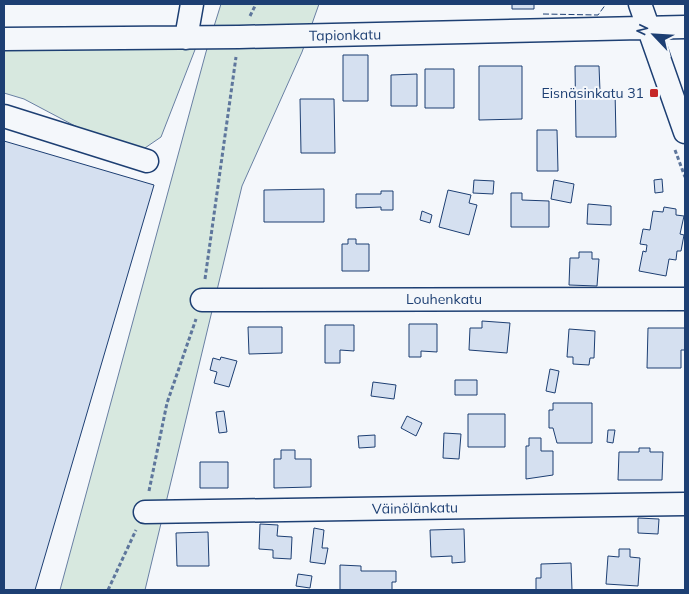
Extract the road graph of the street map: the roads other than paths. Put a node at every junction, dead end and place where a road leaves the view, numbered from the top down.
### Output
1 (192, 4) edge
2 (640, 4) edge
3 (685, 27) edge
4 (649, 28) junction
5 (186, 38) junction
6 (4, 39) edge
7 (4, 116) edge
8 (685, 132) edge
9 (147, 161) dead end
10 (685, 299) edge
11 (202, 300) road end
12 (685, 504) edge
13 (145, 512) road end

1 - 5 street
2 - 4 street
3 - 4 street, Tapionkatu
4 - 5 street, Tapionkatu
4 - 8 street
5 - 6 street, Tapionkatu
7 - 9 street
10 - 11 street, Louhenkatu
12 - 13 street, Väinölänkatu

